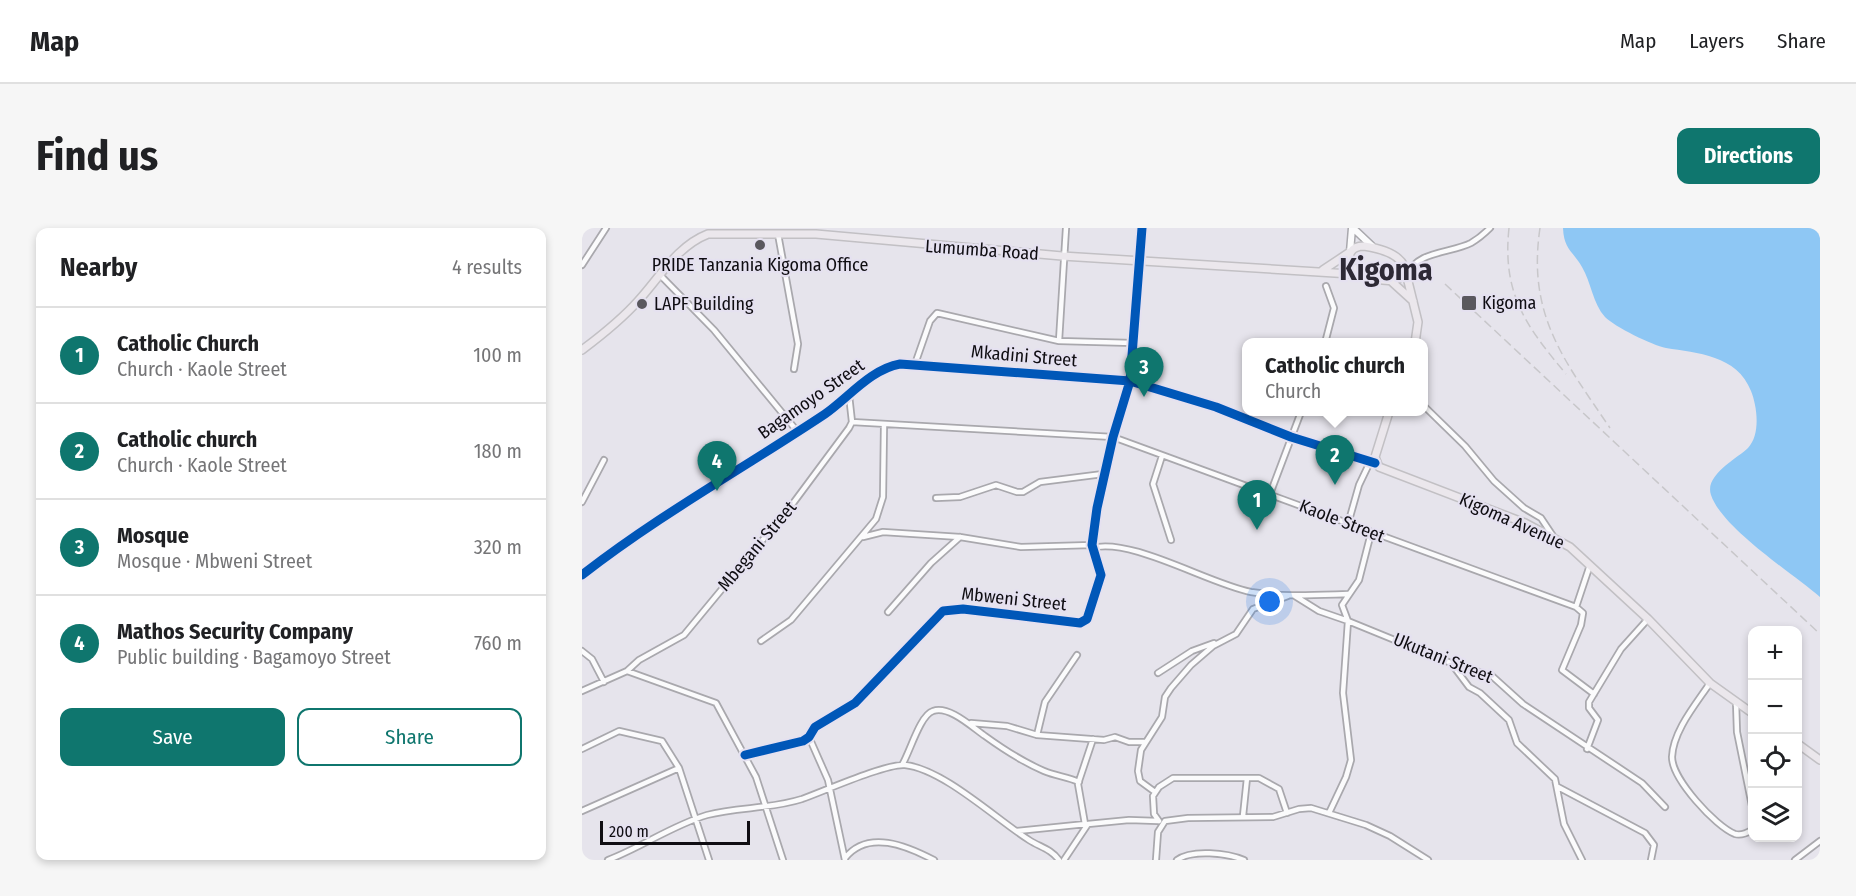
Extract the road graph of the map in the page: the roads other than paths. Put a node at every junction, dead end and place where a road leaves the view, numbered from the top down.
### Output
1 (606, 228) edge
2 (1066, 228) edge
3 (1142, 228) edge
4 (1353, 228) edge
5 (1490, 228) edge
6 (815, 231) edge
7 (778, 234) junction
8 (1374, 248) junction
9 (1350, 252) junction
10 (1062, 256) junction
11 (1140, 261) junction
12 (582, 265) edge
13 (1404, 266) junction
14 (1320, 271) junction
15 (660, 275) junction
16 (1367, 275) junction
17 (1408, 278) junction
18 (1391, 280) junction
19 (1326, 286) dead end
20 (1415, 303) junction
21 (1326, 338) edge
22 (1416, 338) edge
23 (1059, 341) junction
24 (1133, 343) junction
25 (582, 350) edge
26 (915, 364) junction
27 (794, 369) dead end
28 (1130, 381) junction
29 (849, 395) junction
30 (1428, 410) edge
31 (1299, 416) edge
32 (1387, 416) edge
33 (852, 422) junction
34 (884, 425) junction
35 (796, 431) junction
36 (1113, 437) junction
37 (1291, 437) junction
38 (1162, 456) junction
39 (604, 460) dead end
40 (1373, 463) junction
41 (1103, 474) junction
42 (1270, 494) junction
43 (936, 498) dead end
44 (582, 502) edge
45 (1348, 524) junction
46 (1371, 533) junction
47 (1553, 536) junction
48 (861, 537) junction
49 (960, 537) junction
50 (1171, 540) dead end
51 (1092, 546) junction
52 (1590, 565) junction
53 (582, 575) edge
54 (1348, 594) junction
55 (1288, 596) junction
56 (1295, 596) junction
57 (1576, 607) junction
58 (888, 612) dead end
59 (1648, 620) junction
60 (1348, 621) junction
61 (761, 641) dead end
62 (1220, 641) junction
63 (582, 651) edge
64 (1077, 655) dead end
65 (1451, 663) junction
66 (627, 671) junction
67 (1158, 673) dead end
68 (604, 682) junction
69 (1710, 683) junction
70 (582, 692) edge
71 (1594, 694) junction
72 (1736, 702) junction
73 (1748, 710) edge
74 (969, 723) junction
75 (1037, 735) junction
76 (809, 737) junction
77 (1093, 739) junction
78 (1145, 742) junction
79 (1802, 747) edge
80 (582, 749) edge
81 (1587, 749) junction
82 (745, 755) junction
83 (1820, 760) edge
84 (902, 765) junction
85 (679, 768) junction
86 (1247, 778) junction
87 (1079, 782) junction
88 (1558, 787) junction
89 (1748, 788) edge
90 (830, 789) junction
91 (1155, 792) junction
92 (767, 807) junction
93 (1665, 807) dead end
94 (582, 811) edge
95 (1287, 813) junction
96 (1329, 813) junction
97 (1243, 816) junction
98 (695, 819) junction
99 (1162, 821) junction
100 (1086, 824) junction
101 (1016, 831) junction
102 (1748, 832) edge
103 (1820, 841) edge
104 (845, 859) edge
105 (608, 860) edge
106 (709, 860) edge
107 (783, 860) edge
108 (934, 860) edge
109 (1059, 860) edge
110 (1064, 860) edge
111 (1156, 860) edge
112 (1177, 860) edge
113 (1244, 860) edge
114 (1428, 860) edge
115 (1582, 860) edge
116 (1651, 860) edge
117 (1795, 860) edge

1 - 12 street
2 - 10 street
3 - 11 street, Mbweni Street
4 - 8 street
4 - 9 street
5 - 17 street
6 - 7 main road, Lumumba Road
6 - 10 main road, Lumumba Road
7 - 15 main road, Lumumba Road
7 - 27 street
8 - 9 main road
8 - 13 main road
9 - 14 main road
9 - 16 main road
10 - 11 main road, Lumumba Road
10 - 23 street
11 - 14 main road, Lumumba Road
11 - 24 street, Mbweni Street
13 - 17 main road
13 - 18 main road
14 - 16 main road, Lumumba Road
15 - 25 main road, Lumumba Road
15 - 35 street
16 - 18 main road, Lumumba Road
17 - 20 main road
18 - 20 main road
19 - 21 street
20 - 22 main road
23 - 24 street
23 - 26 street
24 - 28 street, Mbweni Street
26 - 28 street, Mkadini Street
26 - 29 street, Bagamoyo Street
28 - 36 street, Mbweni Street
28 - 37 street
29 - 33 street
29 - 35 street, Bagamoyo Street
30 - 47 street
31 - 37 street
32 - 40 main road
33 - 34 street, Kaole Street
33 - 66 street, Mbegani Street
34 - 36 street, Kaole Street
34 - 48 street
35 - 53 street, Bagamoyo Street
36 - 38 street, Kaole Street
36 - 41 street, Mbweni Street
37 - 40 street
37 - 42 street
38 - 42 street, Kaole Street
38 - 50 street
39 - 44 street
40 - 45 street
40 - 47 main road, Kigoma Avenue
41 - 43 street
41 - 51 street, Mbweni Street
42 - 45 street, Kaole Street
45 - 46 street, Kaole Street
46 - 54 street
46 - 57 street, Kaole Street
47 - 52 main road, Kigoma Avenue
48 - 49 street
48 - 61 street
49 - 51 street
49 - 58 street
51 - 55 street
51 - 76 street, Mbweni Street
52 - 57 street
52 - 59 main road, Kigoma Avenue
54 - 56 street
54 - 60 street
55 - 56 street
55 - 62 street
56 - 60 street, Ukutani Street
57 - 71 street
59 - 69 main road, Kigoma Avenue
59 - 71 street
60 - 65 street, Ukutani Street
60 - 96 street
62 - 67 street
62 - 78 street
63 - 68 street
64 - 75 street
65 - 81 street, Ukutani Street
65 - 88 street
66 - 68 street, Mbegani Street
66 - 82 street
68 - 70 street, Mbegani Street
69 - 72 main road, Kigoma Avenue
69 - 102 street
71 - 81 street
72 - 73 main road, Kigoma Avenue
72 - 89 street
74 - 75 street
74 - 84 street
74 - 87 street
75 - 77 street
76 - 82 street, Mbweni Street
76 - 90 street
77 - 78 street
77 - 87 street
78 - 91 street
79 - 83 main road
80 - 85 street
81 - 93 street, Ukutani Street
82 - 92 street
84 - 90 street
84 - 101 street
85 - 94 street
85 - 98 street
86 - 91 street
86 - 95 street
86 - 97 street
87 - 100 street
88 - 115 street
88 - 116 street
90 - 92 street
90 - 104 street
91 - 99 street
92 - 98 street
92 - 107 street
95 - 96 street
95 - 97 street
96 - 114 street
97 - 99 street
98 - 105 street
98 - 106 street
99 - 100 street
99 - 111 street
100 - 101 street
100 - 110 street
101 - 109 street
103 - 117 street
104 - 108 street
112 - 113 street

